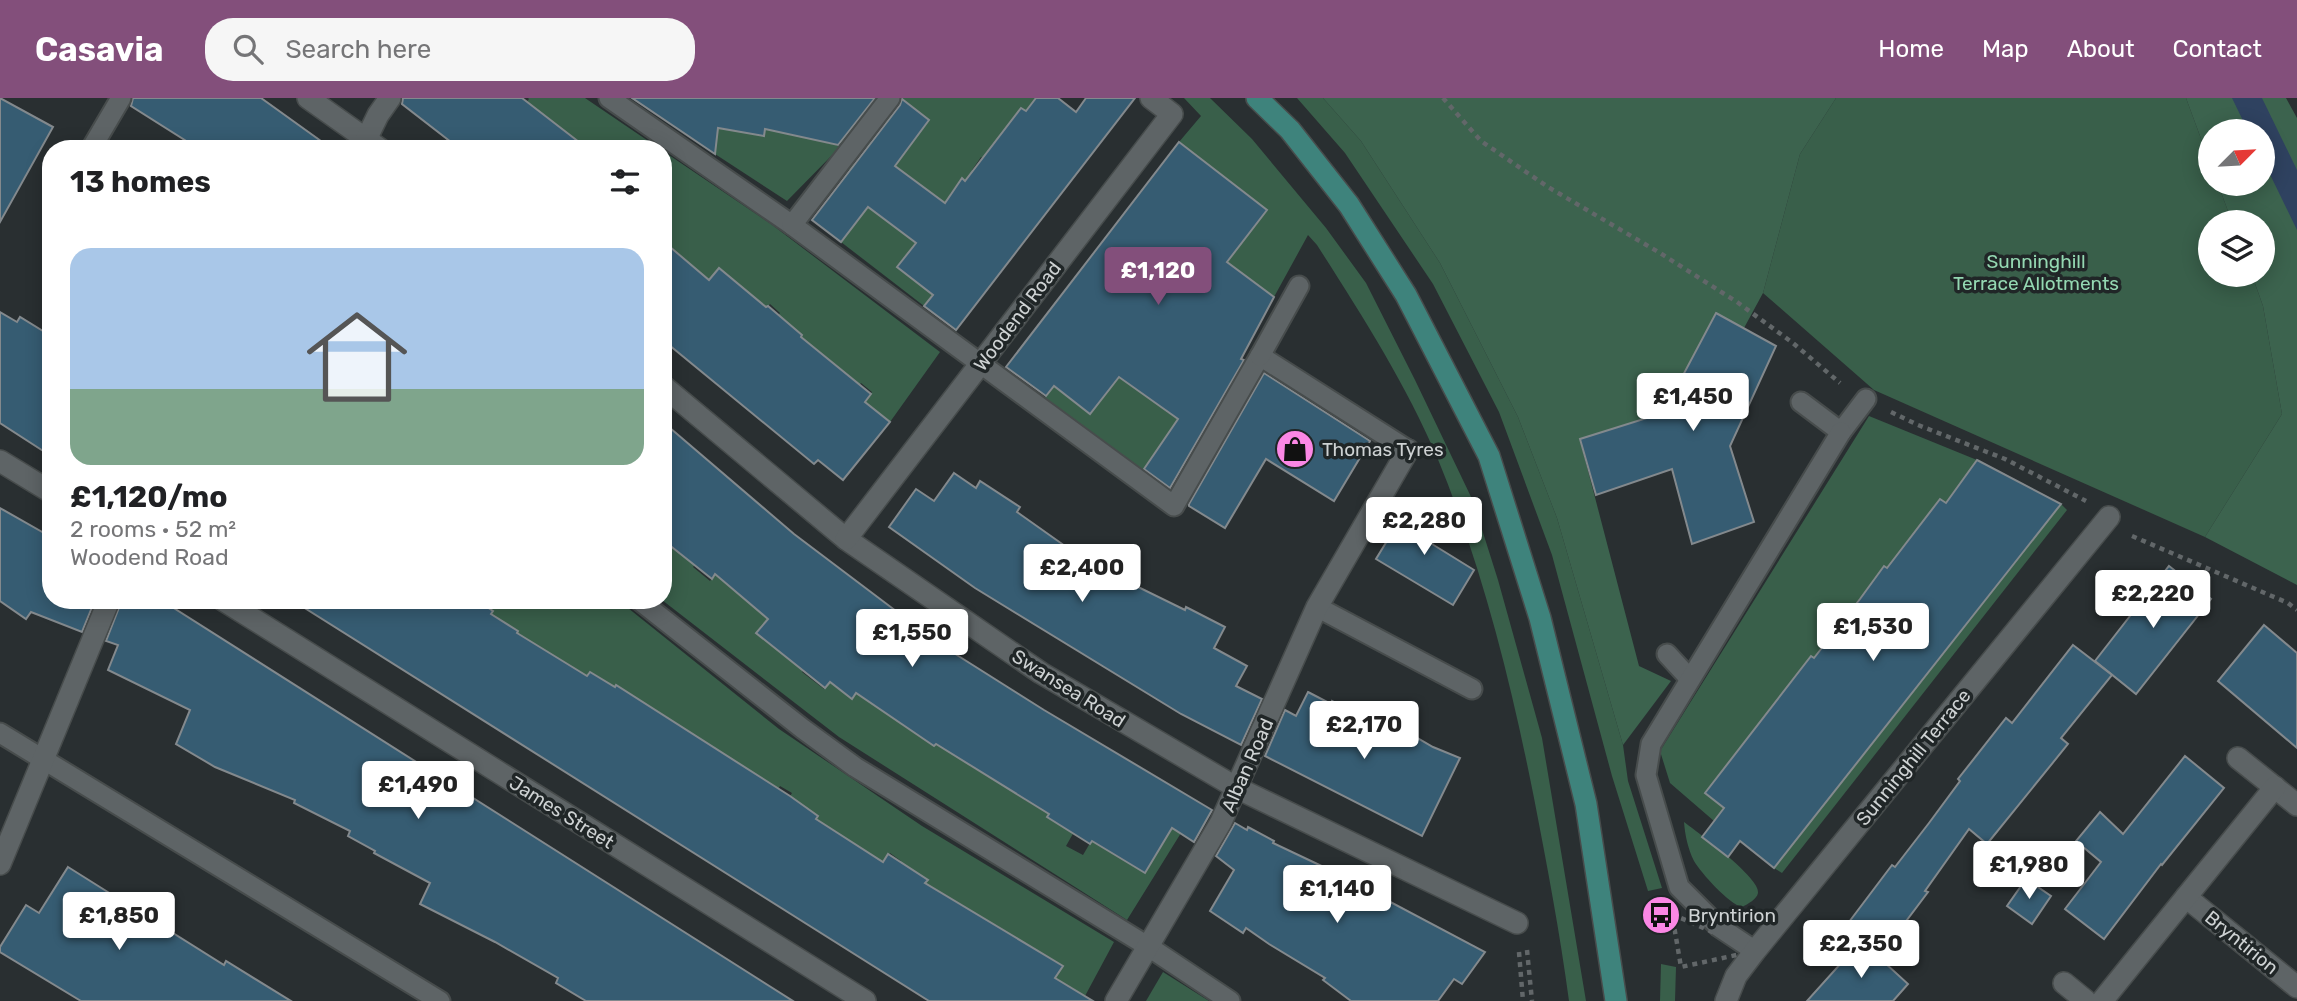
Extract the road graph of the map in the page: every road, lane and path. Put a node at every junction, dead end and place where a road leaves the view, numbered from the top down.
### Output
1 (121, 98) edge
2 (308, 98) edge
3 (390, 98) edge
4 (609, 98) edge
5 (890, 98) edge
6 (1151, 98) edge
7 (1257, 98) edge
8 (96, 140) edge
9 (363, 140) edge
10 (371, 140) edge
11 (669, 140) edge
12 (672, 142) edge
13 (792, 226) junction
14 (1299, 286) dead end
15 (1260, 356) junction
16 (981, 363) junction
17 (672, 394) edge
18 (1866, 399) dead end
19 (1801, 402) dead end
20 (1841, 432) junction
21 (1408, 450) joint
22 (0, 461) edge
23 (42, 487) edge
24 (2109, 517) dead end
25 (846, 539) junction
26 (1317, 607) junction
27 (105, 609) edge
28 (237, 609) edge
29 (650, 609) edge
30 (1667, 654) dead end
31 (1690, 679) junction
32 (1472, 689) dead end
33 (0, 733) edge
34 (2238, 758) dead end
35 (44, 760) junction
36 (2275, 787) junction
37 (1237, 788) junction
38 (2297, 805) edge
39 (0, 864) edge
40 (2186, 897) junction
41 (1517, 923) junction
42 (1149, 947) junction
43 (1755, 951) junction
44 (2064, 983) dead end
45 (2297, 987) edge
46 (440, 1001) edge
47 (865, 1001) edge
48 (1116, 1001) edge
49 (1230, 1001) edge
50 (1523, 1001) edge
51 (1532, 1001) edge
52 (1616, 1001) edge
53 (1726, 1001) edge
54 (2086, 1001) edge
55 (2102, 1001) edge

1 - 8 lane
2 - 9 street
3 - 10 street
4 - 11 lane
5 - 13 lane
6 - 16 street, Woodend Road
7 - 52 main road
12 - 13 lane
13 - 16 lane
14 - 15 lane
15 - 16 lane
15 - 21 lane
16 - 25 street, Woodend Road
17 - 25 street, Swansea Road
18 - 20 lane
19 - 20 lane
20 - 31 lane
21 - 26 street, Alban Road
22 - 23 street
24 - 43 street, Sunninghill Terrace
25 - 37 street, Swansea Road
26 - 32 lane
26 - 37 street, Alban Road
27 - 35 street
28 - 47 street, James Street
29 - 42 lane
30 - 31 lane
31 - 43 lane
33 - 35 lane
34 - 36 street
35 - 39 street
35 - 46 lane
36 - 38 street
36 - 40 street, Bryntirion
37 - 41 street, Swansea Road
37 - 42 street, Alban Road
40 - 45 street, Bryntirion
40 - 55 street, Bryntirion
41 - 50 path
41 - 51 path
42 - 48 street, Alban Road
42 - 49 lane
43 - 53 street, Sunninghill Terrace
44 - 54 street

